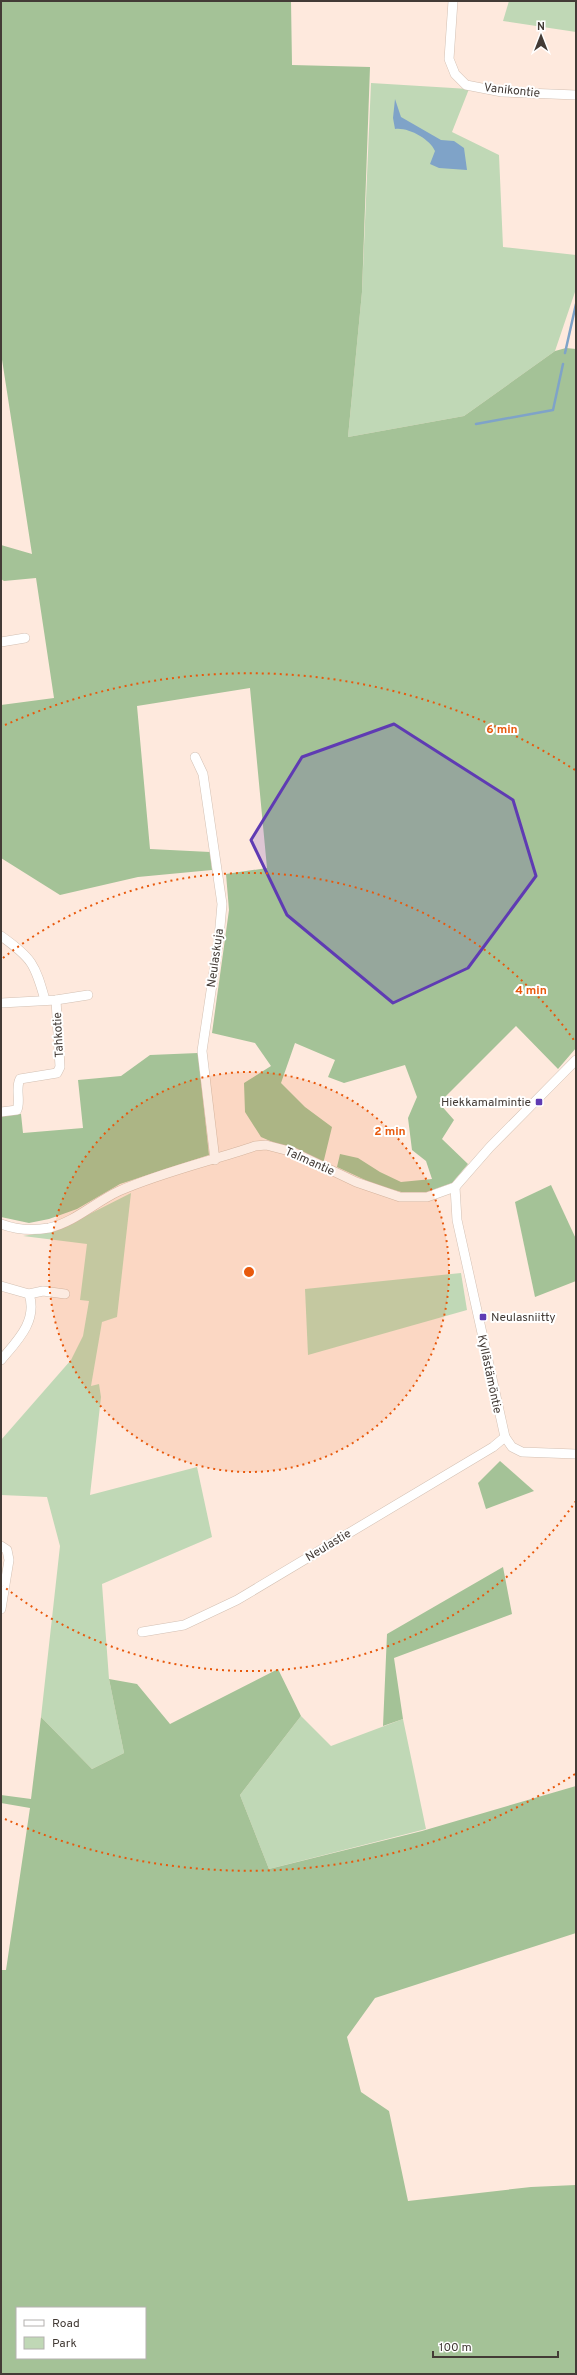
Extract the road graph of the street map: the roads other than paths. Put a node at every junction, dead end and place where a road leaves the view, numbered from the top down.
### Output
1 (453, 1) edge
2 (576, 95) edge
3 (25, 638) dead end
4 (1, 642) edge
5 (195, 757) dead end
6 (1, 936) edge
7 (88, 995) dead end
8 (45, 1000) junction
9 (56, 1000) junction
10 (1, 1003) edge
11 (576, 1060) edge
12 (1, 1112) edge
13 (215, 1160) junction
14 (454, 1187) junction
15 (1, 1224) edge
16 (1, 1286) edge
17 (29, 1294) junction
18 (65, 1294) dead end
19 (1, 1360) edge
20 (505, 1437) junction
21 (576, 1454) edge
22 (1, 1546) edge
23 (1, 1609) edge
24 (142, 1632) dead end

1 - 2 street, Vanikontie
3 - 4 street
5 - 13 street, Neulaskuja
6 - 8 street
7 - 9 street
8 - 9 street
8 - 10 street
9 - 12 street, Tahkotie
11 - 14 street, Talmantie
13 - 14 street, Talmantie
13 - 15 street, Talmantie
14 - 20 street, Kyllästämöntie
16 - 17 street
17 - 18 street
17 - 19 street
20 - 21 street
20 - 24 street, Neulastie
22 - 23 street

